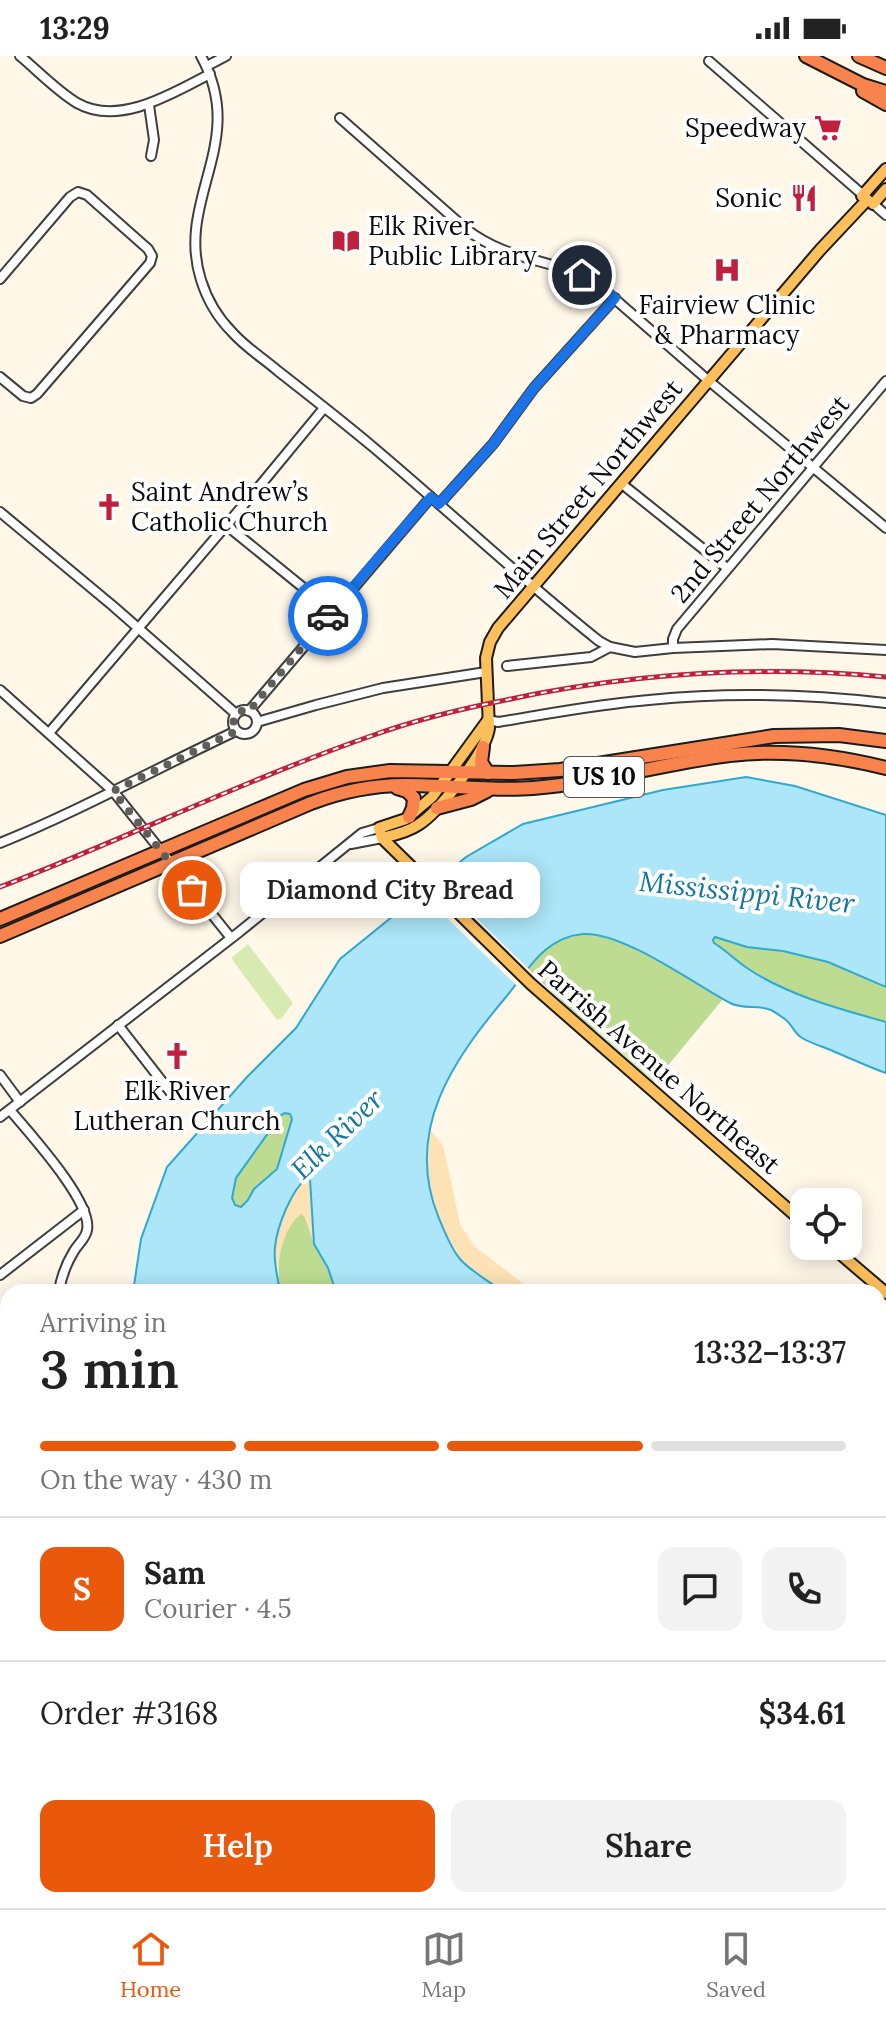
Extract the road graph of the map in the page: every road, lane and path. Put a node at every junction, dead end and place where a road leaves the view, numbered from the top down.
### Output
1 (20, 56) edge
2 (201, 56) edge
3 (226, 56) edge
4 (859, 56) edge
5 (810, 58) edge
6 (709, 61) dead end
7 (886, 68) edge
8 (208, 70) junction
9 (886, 92) edge
10 (886, 104) edge
11 (149, 105) junction
12 (340, 118) dead end
13 (151, 156) dead end
14 (886, 169) edge
15 (886, 189) edge
16 (867, 200) junction
17 (886, 215) edge
18 (0, 279) edge
19 (615, 298) junction
20 (0, 377) edge
21 (709, 381) junction
22 (886, 381) edge
23 (324, 408) junction
24 (814, 468) junction
25 (622, 484) junction
26 (431, 497) junction
27 (439, 504) junction
28 (0, 512) edge
29 (226, 525) junction
30 (886, 528) edge
31 (727, 568) junction
32 (533, 587) junction
33 (332, 611) junction
34 (137, 628) junction
35 (610, 647) junction
36 (673, 648) junction
37 (886, 650) edge
38 (507, 666) dead end
39 (486, 672) junction
40 (2, 696) edge
41 (886, 703) edge
42 (249, 711) junction
43 (236, 714) junction
44 (488, 720) junction
45 (257, 722) junction
46 (236, 731) junction
47 (49, 733) junction
48 (886, 741) edge
49 (483, 747) junction
50 (886, 768) edge
51 (488, 773) junction
52 (457, 774) junction
53 (390, 786) junction
54 (447, 787) junction
55 (491, 790) junction
56 (113, 791) junction
57 (437, 808) junction
58 (409, 817) junction
59 (404, 832) junction
60 (380, 833) junction
61 (0, 843) edge
62 (160, 851) junction
63 (397, 853) junction
64 (170, 863) junction
65 (0, 919) edge
66 (0, 936) edge
67 (231, 938) junction
68 (118, 1025) junction
69 (0, 1075) edge
70 (175, 1098) dead end
71 (20, 1102) junction
72 (10, 1110) junction
73 (0, 1117) edge
74 (84, 1210) junction
75 (790, 1211) edge
76 (847, 1260) edge
77 (0, 1275) edge
78 (60, 1284) edge
79 (875, 1284) edge

1 - 11 street
2 - 8 street
3 - 8 street
4 - 7 highway
5 - 9 highway
5 - 10 highway
6 - 16 street
8 - 11 street
8 - 23 street
11 - 13 street
12 - 19 street
14 - 16 main road, Main Street Northwest
15 - 16 main road, Main Street Northwest
16 - 17 street
16 - 21 main road, Main Street Northwest
18 - 20 street
19 - 21 street
19 - 27 street
21 - 24 street
21 - 25 main road, Main Street Northwest
22 - 24 street, 2nd Street Northwest
23 - 26 street
23 - 29 street
24 - 30 street
24 - 31 street, 2nd Street Northwest
25 - 31 street
25 - 32 main road, Main Street Northwest
26 - 27 street
26 - 33 street
27 - 32 street
28 - 34 street
29 - 33 street
29 - 34 street
31 - 36 street, 2nd Street Northwest
32 - 35 street
32 - 39 main road, Main Street Northwest
33 - 42 street
34 - 43 street
34 - 47 street
35 - 36 street
35 - 38 street
36 - 37 street
39 - 44 main road, Main Street Northwest
39 - 45 street
40 - 47 street
41 - 44 street
42 - 43 street
42 - 45 street
43 - 46 street
44 - 49 main road, Main Street Northwest
44 - 52 main road, Main Street Northwest
45 - 46 street
46 - 56 street
47 - 56 street
48 - 51 highway, US 10
49 - 51 highway
49 - 52 main road, Main Street Northwest
50 - 55 highway, US 10
51 - 52 highway, US 10
52 - 54 main road, Main Street Northwest
52 - 62 highway, US 10
53 - 54 highway, US 10
53 - 58 highway
53 - 64 highway, US 10
54 - 55 highway, US 10
54 - 57 main road, Main Street Northwest
54 - 58 main road, Main Street Northwest
55 - 57 highway
56 - 61 street
56 - 62 street
57 - 59 main road, Main Street Northwest
58 - 60 main road, Main Street Northwest
59 - 60 main road, Main Street Northwest
59 - 63 main road
60 - 63 main road, Parrish Avenue Northeast
60 - 67 street, Main Street Northwest
62 - 64 street
62 - 65 highway, US 10
63 - 75 main road, Parrish Avenue Northeast
64 - 66 highway, US 10
64 - 67 street
67 - 68 street, Main Street Northwest
68 - 70 street
68 - 71 street, Main Street Northwest
69 - 71 street
71 - 72 street, Main Street Northwest
72 - 73 street, Main Street Northwest
72 - 74 street
74 - 77 street
74 - 78 street
76 - 79 main road

